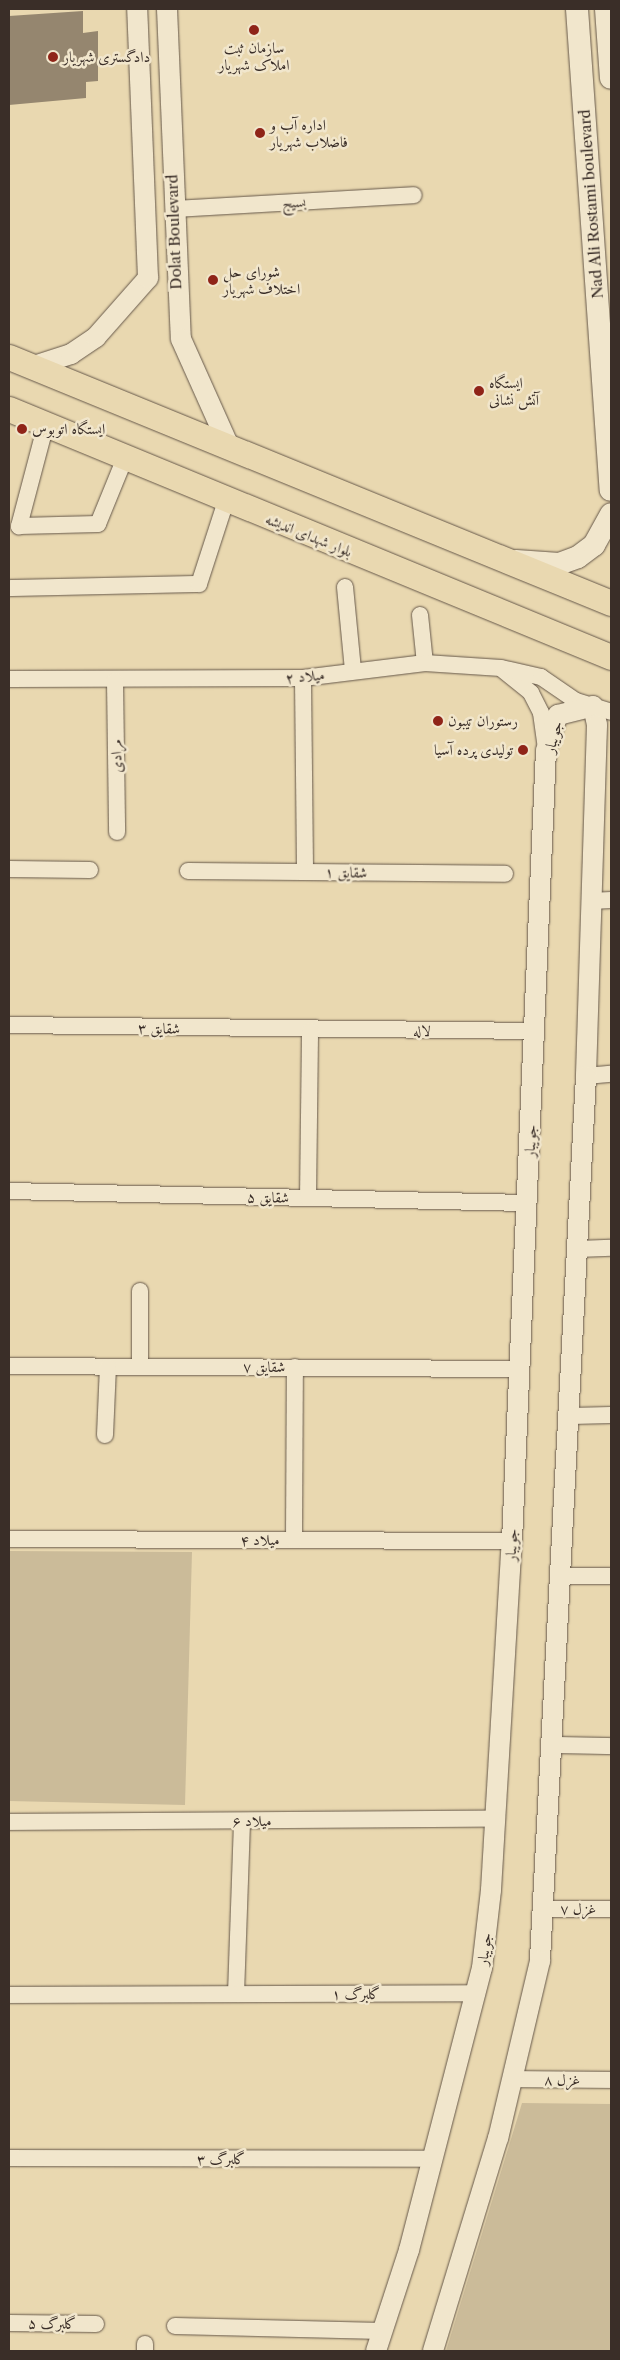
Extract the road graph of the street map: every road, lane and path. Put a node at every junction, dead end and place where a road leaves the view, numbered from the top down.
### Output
1 (137, 9) edge
2 (167, 9) edge
3 (577, 9) edge
4 (606, 9) edge
5 (611, 78) edge
6 (414, 195) dead end
7 (174, 209) junction
8 (9, 357) edge
9 (34, 366) junction
10 (9, 409) edge
11 (46, 424) junction
12 (228, 444) junction
13 (124, 458) junction
14 (611, 490) edge
15 (226, 501) junction
16 (611, 514) edge
17 (507, 561) junction
18 (345, 587) dead end
19 (9, 588) edge
20 (611, 603) edge
21 (420, 615) dead end
22 (611, 657) edge
23 (424, 663) junction
24 (502, 668) junction
25 (353, 670) junction
26 (304, 678) junction
27 (9, 679) edge
28 (115, 681) junction
29 (602, 709) edge
30 (546, 751) junction
31 (117, 832) dead end
32 (9, 869) edge
33 (90, 870) dead end
34 (188, 871) dead end
35 (305, 871) junction
36 (505, 874) dead end
37 (611, 900) edge
38 (591, 901) junction
39 (9, 1025) edge
40 (310, 1031) junction
41 (535, 1031) junction
42 (611, 1074) edge
43 (586, 1076) junction
44 (9, 1191) edge
45 (308, 1198) junction
46 (527, 1203) junction
47 (611, 1248) edge
48 (578, 1249) junction
49 (140, 1291) dead end
50 (9, 1366) edge
51 (108, 1366) junction
52 (140, 1366) junction
53 (295, 1367) junction
54 (519, 1369) junction
55 (611, 1415) edge
56 (571, 1416) junction
57 (105, 1435) dead end
58 (9, 1539) edge
59 (294, 1540) junction
60 (512, 1541) junction
61 (563, 1576) junction
62 (611, 1576) edge
63 (553, 1745) junction
64 (611, 1746) edge
65 (495, 1819) junction
66 (242, 1821) junction
67 (9, 1822) edge
68 (544, 1909) junction
69 (611, 1909) edge
70 (475, 1993) junction
71 (236, 1994) junction
72 (9, 1995) edge
73 (512, 2079) junction
74 (611, 2080) edge
75 (9, 2158) edge
76 (433, 2159) junction
77 (9, 2322) edge
78 (96, 2324) dead end
79 (175, 2326) dead end
80 (382, 2331) junction
81 (376, 2351) edge
82 (433, 2351) edge

1 - 9 street, Dolat Boulevard
2 - 7 street, Dolat Boulevard
3 - 14 main road, Nad Ali Rostami boulevard
4 - 5 main road
6 - 7 street, بسیج
7 - 12 street, Dolat Boulevard
8 - 9 main road
9 - 12 main road
10 - 11 main road, بلوار شهدای اندیشه
11 - 13 main road, بلوار شهدای اندیشه
11 - 13 street
12 - 17 main road
13 - 15 main road, بلوار شهدای اندیشه
15 - 19 street
15 - 22 main road, بلوار شهدای اندیشه
16 - 17 main road
17 - 20 main road
18 - 25 street
21 - 23 street
23 - 24 street, میلاد ۲
23 - 25 street, میلاد ۲
24 - 29 street, میلاد ۲
24 - 30 street
25 - 26 street, میلاد ۲
26 - 28 street, میلاد ۲
26 - 35 street
27 - 28 street, میلاد ۲
28 - 31 street, مرادی
29 - 30 street, جویبار
29 - 38 street
30 - 41 street, جویبار
32 - 33 street
34 - 35 street, شقایق ۱
35 - 36 street, شقایق ۱
37 - 38 street
38 - 43 street
39 - 40 street, شقایق ۳
40 - 41 street, لاله
40 - 45 street
41 - 46 street, جویبار
42 - 43 street
43 - 48 street
44 - 45 street, شقایق ۵
45 - 46 street, شقایق ۵
46 - 54 street, جویبار
47 - 48 street
48 - 56 street
49 - 52 street
50 - 51 street, شقایق ۷
51 - 52 street, شقایق ۷
51 - 57 street
52 - 53 street, شقایق ۷
53 - 54 street, شقایق ۷
53 - 59 street
54 - 60 street, جویبار
55 - 56 street
56 - 61 street
58 - 59 street, میلاد ۴
59 - 60 street, میلاد ۴
60 - 65 street, جویبار
61 - 62 street
61 - 63 street
63 - 64 street
63 - 68 street
65 - 66 street, میلاد ۶
65 - 70 street, جویبار
66 - 67 street, میلاد ۶
66 - 71 street
68 - 69 street, غزل ۷
68 - 73 street
70 - 71 street, گلبرگ ۱
70 - 76 street, جویبار
71 - 72 street, گلبرگ ۱
73 - 74 street, غزل ۸
73 - 82 street
75 - 76 street, گلبرگ ۳
76 - 80 street, جویبار
77 - 78 street, گلبرگ ۵
79 - 80 street
80 - 81 street, جویبار

